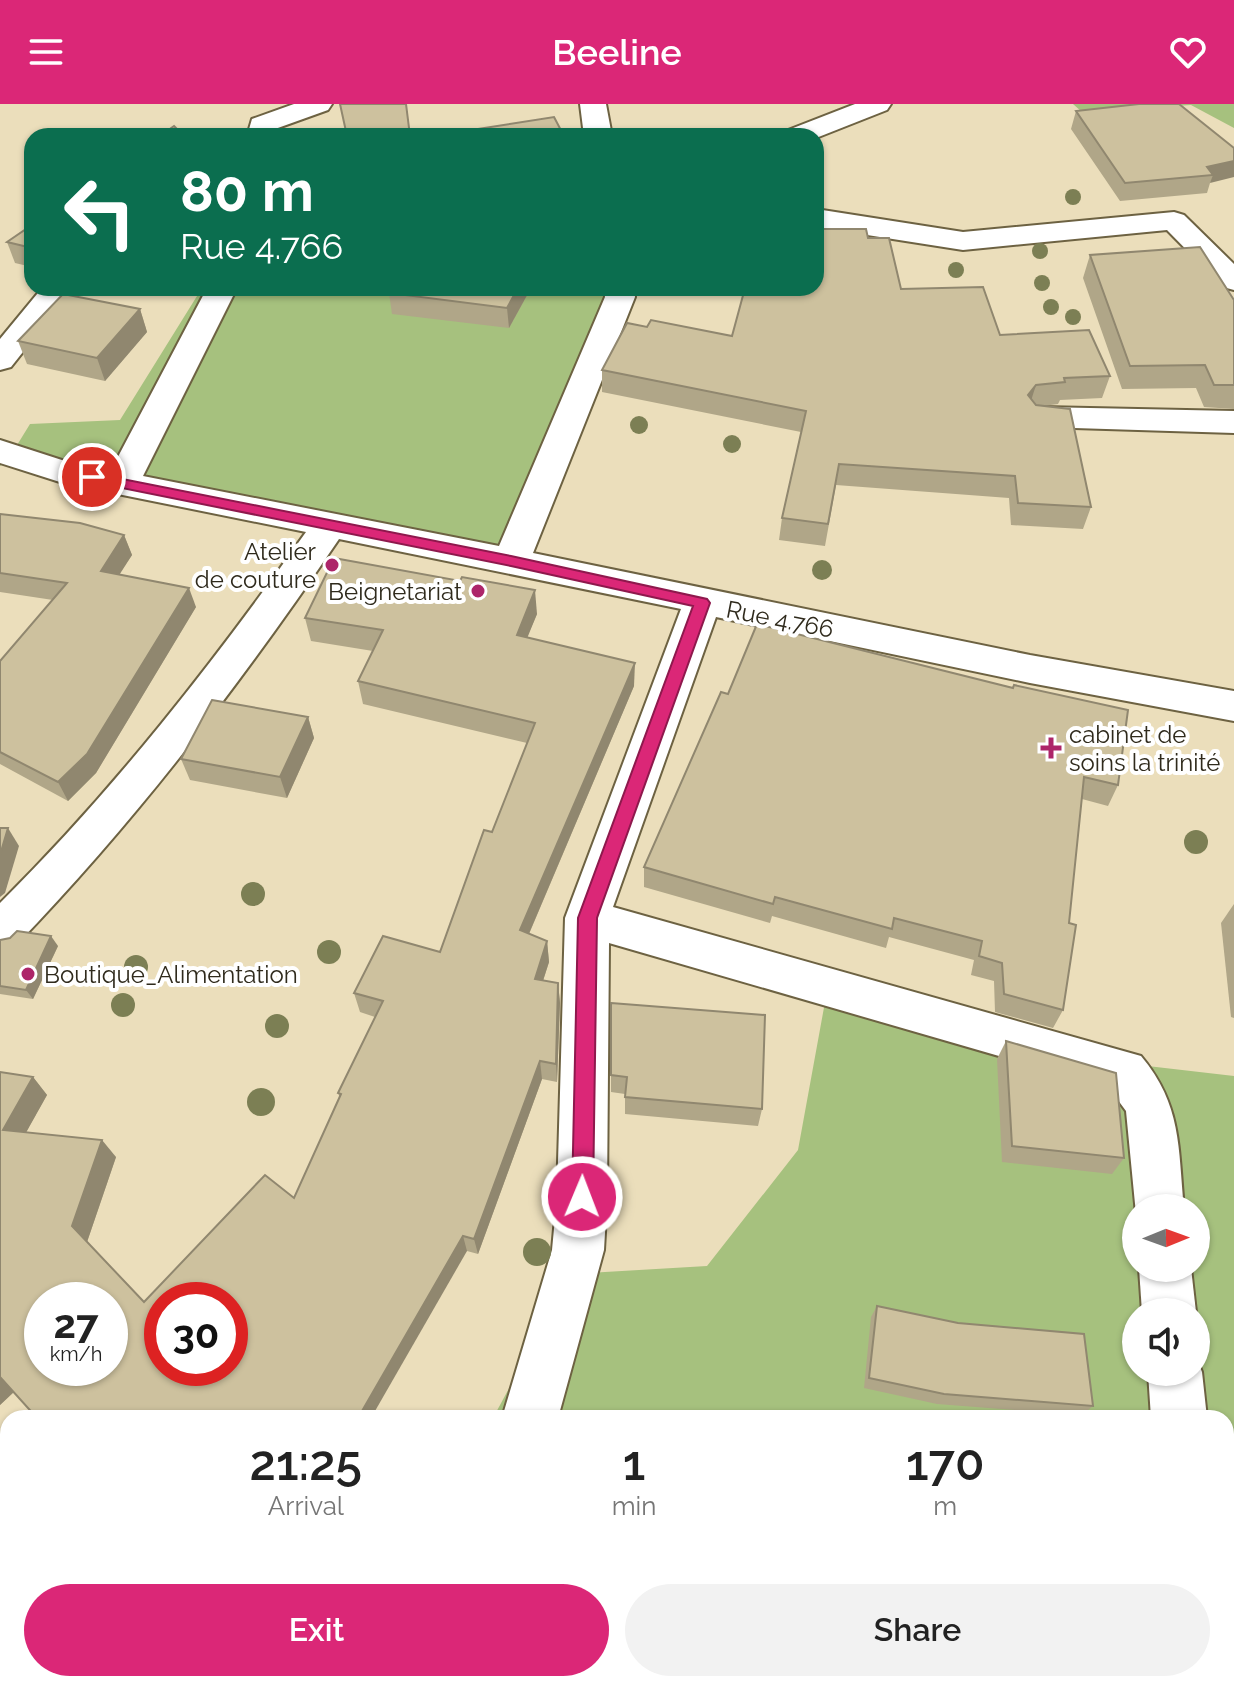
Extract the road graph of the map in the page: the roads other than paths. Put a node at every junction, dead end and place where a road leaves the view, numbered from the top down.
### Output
1 (319, 104) edge
2 (593, 104) edge
3 (878, 104) edge
4 (262, 128) edge
5 (597, 128) edge
6 (818, 128) edge
7 (824, 219) edge
8 (1234, 281) edge
9 (51, 296) edge
10 (213, 296) edge
11 (620, 296) edge
12 (0, 360) edge
13 (1042, 417) edge
14 (1234, 422) edge
15 (2, 453) edge
16 (122, 483) junction
17 (330, 525) junction
18 (511, 561) junction
19 (702, 603) junction
20 (1234, 706) edge
21 (587, 918) junction
22 (0, 932) edge
23 (1158, 1194) edge
24 (1176, 1386) edge
25 (532, 1410) edge
26 (1178, 1410) edge

1 - 4 street
2 - 5 street
3 - 6 street
7 - 8 street
9 - 12 street
10 - 16 street
11 - 18 street
13 - 14 street
15 - 16 street, Rue 4.766
16 - 17 street, Rue 4.766
17 - 18 street, Rue 4.766
17 - 22 street
18 - 19 street, Rue 4.766
19 - 20 street, Rue 4.766
19 - 21 street
21 - 23 street
21 - 25 street
24 - 26 street

